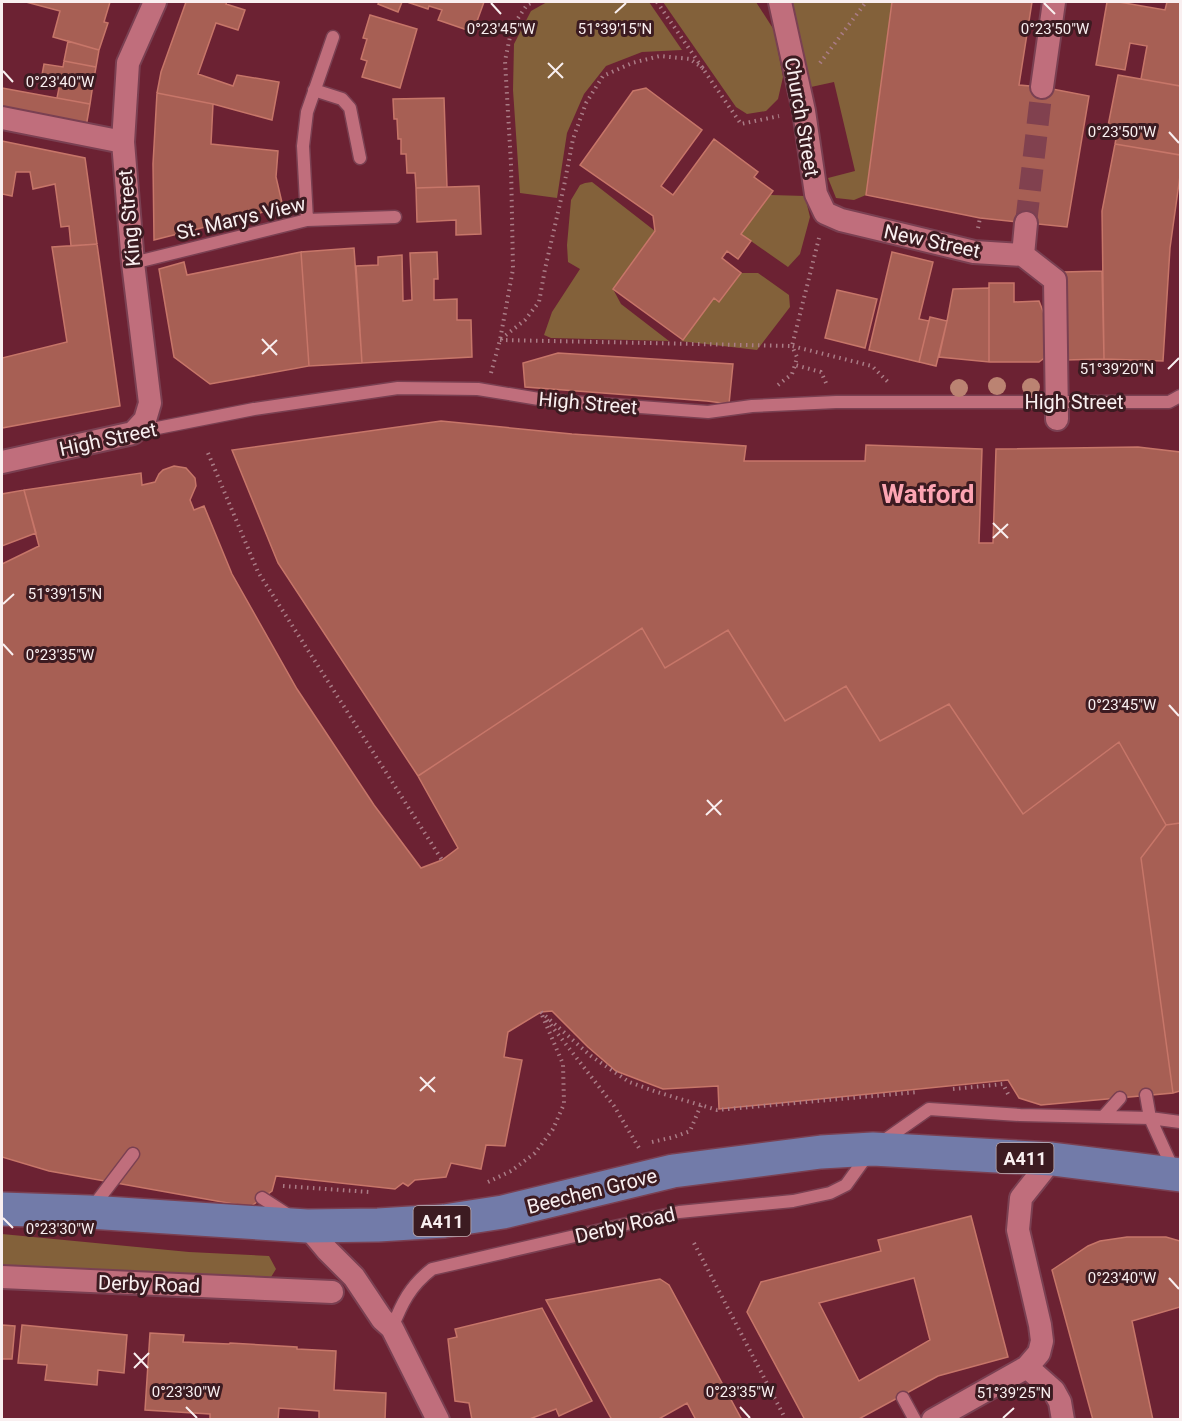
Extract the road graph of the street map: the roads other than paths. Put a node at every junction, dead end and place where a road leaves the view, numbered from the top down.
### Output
1 (155, 2) edge
2 (780, 2) edge
3 (1054, 2) edge
4 (333, 37) dead end
5 (1042, 87) tunnel mouth
6 (314, 90) junction
7 (2, 118) edge
8 (123, 142) junction
9 (360, 158) dead end
10 (833, 217) joint
11 (395, 218) dead end
12 (307, 220) junction
13 (1026, 222) tunnel mouth
14 (1023, 255) junction
15 (133, 263) junction
16 (1180, 396) edge
17 (1057, 410) junction
18 (133, 433) junction
19 (2, 462) edge
20 (1146, 1095) dead end
21 (1120, 1098) dead end
22 (1103, 1117) junction
23 (1150, 1118) junction
24 (1180, 1122) edge
25 (873, 1149) junction
26 (133, 1154) dead end
27 (1052, 1159) junction
28 (1178, 1175) edge
29 (262, 1198) dead end
30 (3, 1208) edge
31 (89, 1212) junction
32 (307, 1226) junction
33 (2, 1277) edge
34 (332, 1292) dead end
35 (392, 1328) junction
36 (1027, 1367) junction
37 (903, 1398) dead end
38 (438, 1419) edge
39 (915, 1419) edge
40 (933, 1419) edge
41 (1063, 1419) edge

1 - 8 street, King Street
2 - 10 street, Church Street
3 - 5 street
4 - 6 lane
6 - 9 lane
6 - 12 lane
7 - 8 street
8 - 15 street, King Street
10 - 14 street, New Street
11 - 12 lane, St. Marys View
12 - 15 lane, St. Marys View
13 - 14 street
14 - 17 street
15 - 18 street, King Street
16 - 17 lane, High Street
17 - 18 lane, High Street
18 - 19 street, High Street
20 - 23 lane
21 - 22 lane
22 - 23 lane, Derby Road
22 - 25 lane, Derby Road
23 - 24 lane, Derby Road
23 - 28 lane
25 - 27 main road, Beechen Grove / A411
25 - 32 main road, Beechen Grove / A411
25 - 35 lane, Derby Road
26 - 31 lane
27 - 28 main road, Beechen Grove / A411
27 - 36 street
29 - 32 lane
30 - 31 main road, Beechen Grove / A411
31 - 32 main road, Beechen Grove / A411
32 - 35 street
33 - 34 street, Derby Road
35 - 38 street
36 - 40 street
36 - 41 street
37 - 39 lane

